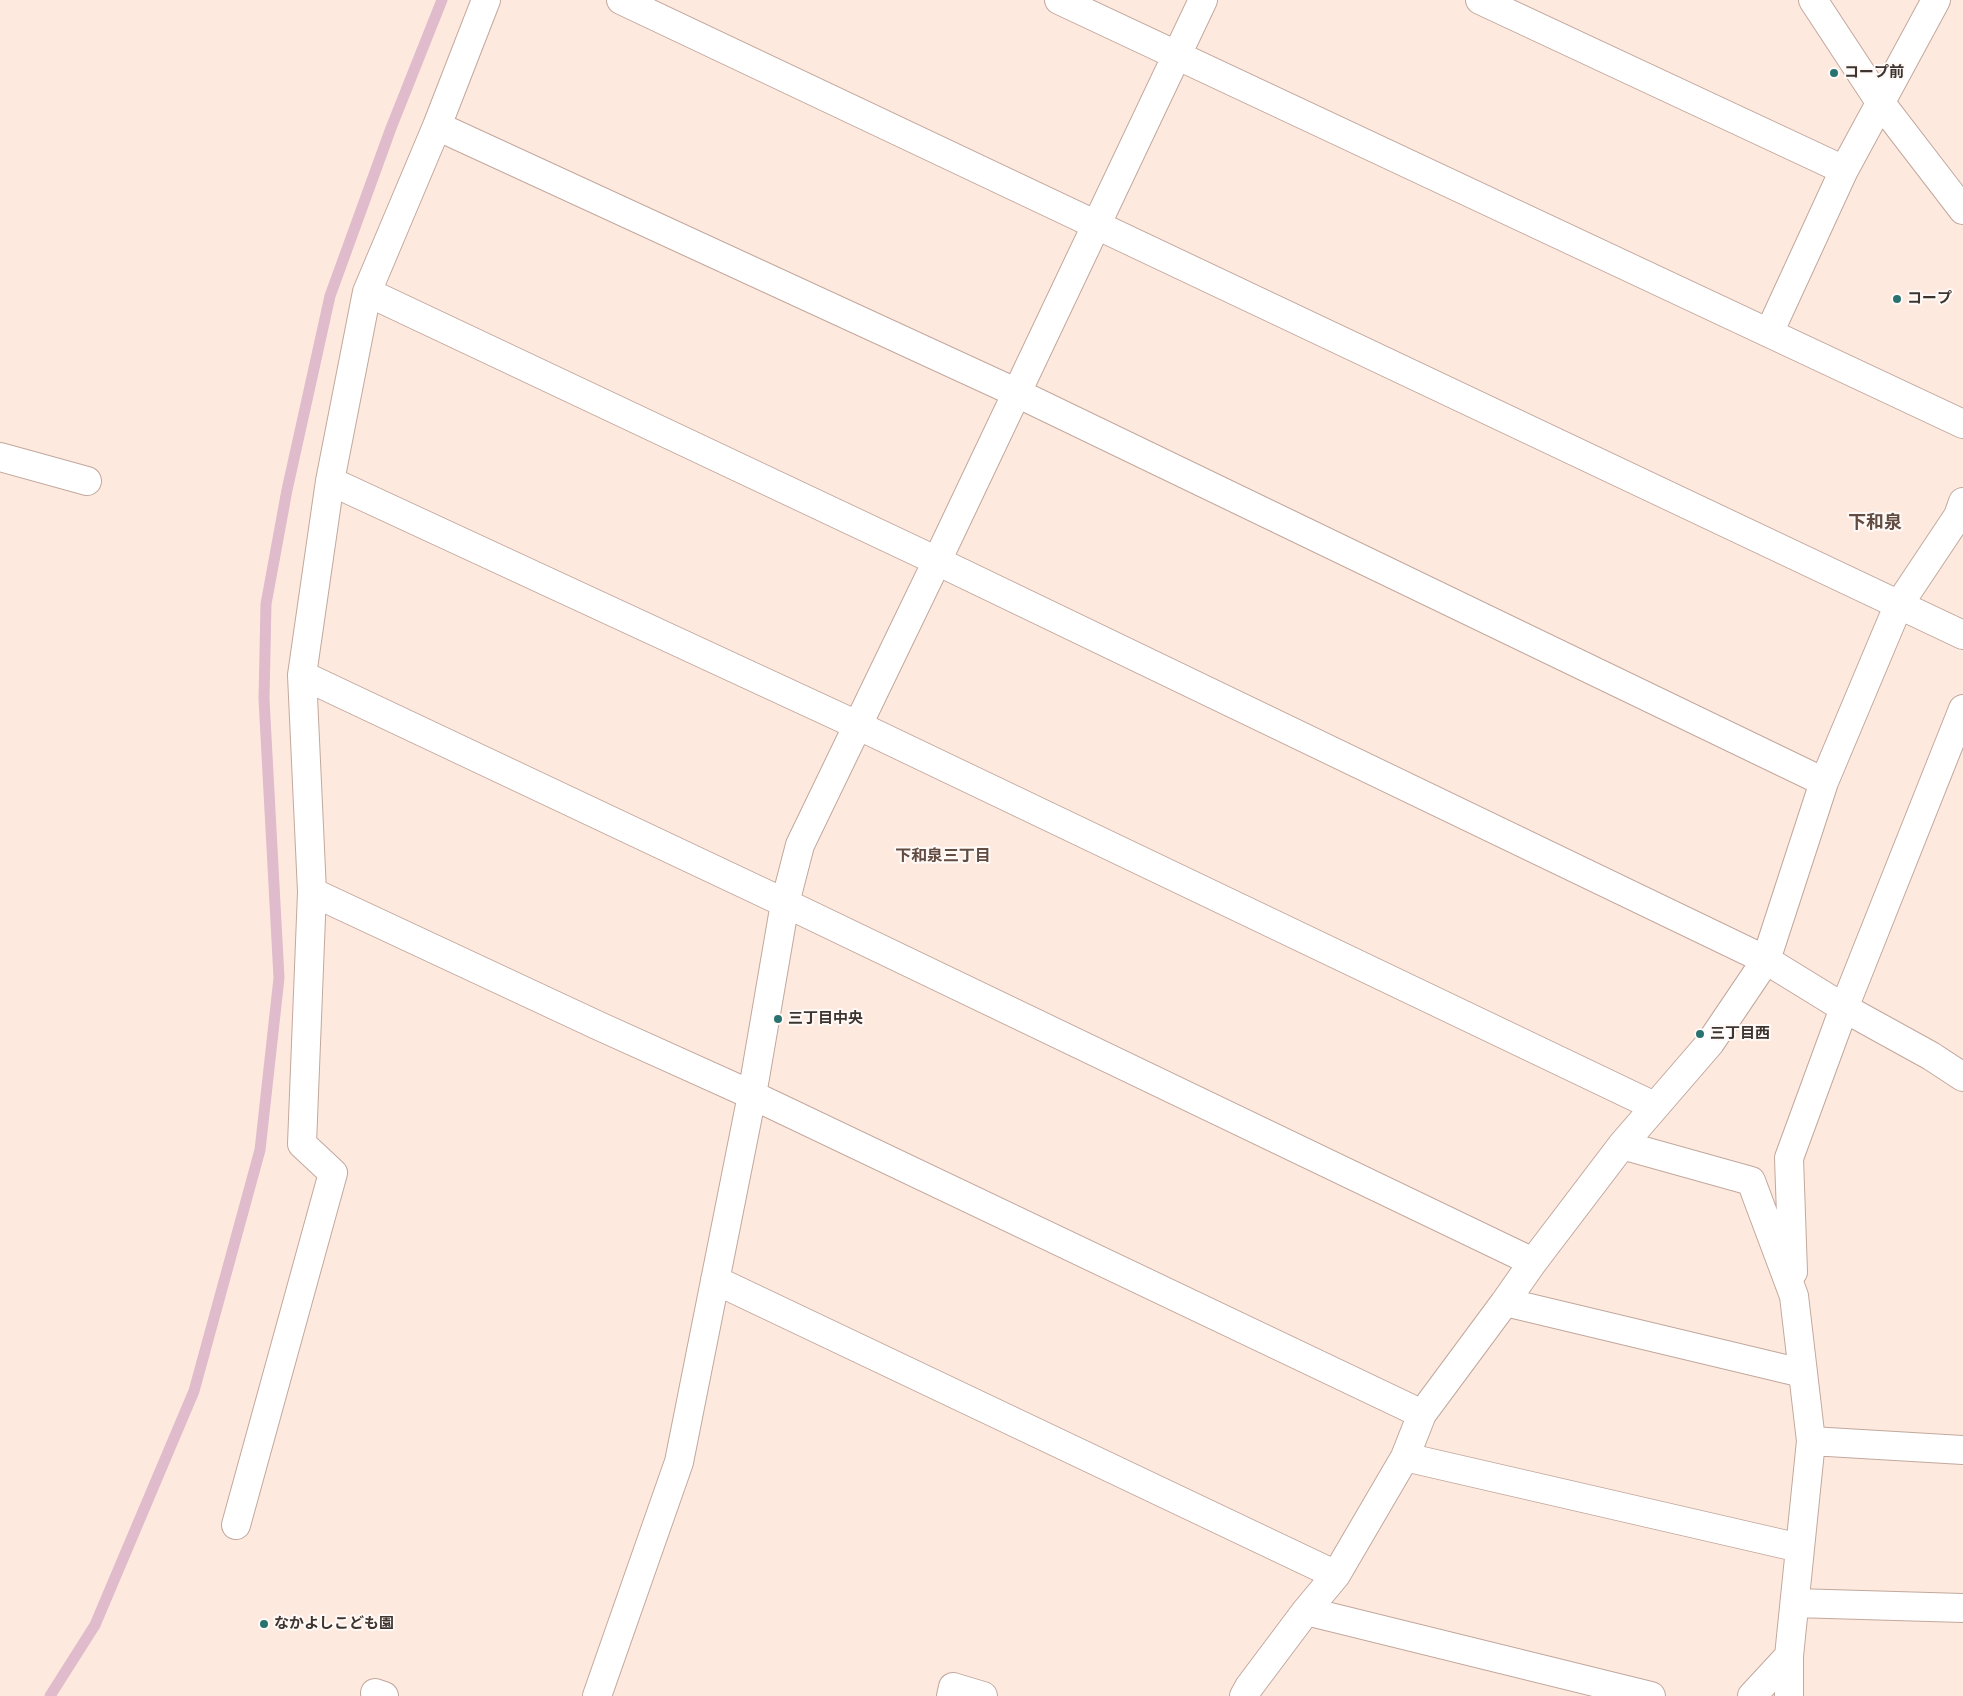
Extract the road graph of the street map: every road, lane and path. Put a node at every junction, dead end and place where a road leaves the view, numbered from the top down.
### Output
1 (486, 0) edge
2 (621, 0) edge
3 (1059, 0) edge
4 (1203, 0) edge
5 (1480, 0) edge
6 (1813, 0) edge
7 (1936, 0) edge
8 (1176, 56) junction
9 (1880, 102) junction
10 (437, 126) junction
11 (1844, 170) junction
12 (1963, 210) edge
13 (1096, 226) junction
14 (367, 292) junction
15 (1769, 333) junction
16 (1017, 393) junction
17 (1963, 424) edge
18 (0, 457) edge
19 (88, 481) dead end
20 (330, 481) junction
21 (1963, 502) edge
22 (937, 561) junction
23 (1898, 606) junction
24 (1963, 635) edge
25 (302, 675) junction
26 (1963, 709) edge
27 (857, 725) junction
28 (1824, 782) junction
29 (312, 892) junction
30 (785, 903) junction
31 (1766, 960) junction
32 (1844, 1008) junction
33 (1963, 1077) edge
34 (752, 1095) junction
35 (1654, 1106) junction
36 (1622, 1144) junction
37 (1532, 1262) junction
38 (715, 1280) junction
39 (1794, 1296) junction
40 (1505, 1302) junction
41 (1802, 1373) junction
42 (1422, 1414) junction
43 (1811, 1441) junction
44 (1963, 1450) edge
45 (1406, 1457) junction
46 (236, 1525) dead end
47 (1800, 1548) junction
48 (1336, 1575) junction
49 (1795, 1603) junction
50 (1963, 1608) edge
51 (1306, 1611) junction
52 (1789, 1656) junction
53 (597, 1696) edge
54 (951, 1696) edge
55 (983, 1696) edge
56 (1244, 1696) edge
57 (1651, 1696) edge
58 (1752, 1696) edge
59 (1789, 1696) edge

1 - 10 street
2 - 13 street
3 - 8 street
4 - 8 street
5 - 11 street
6 - 9 street
7 - 9 street
8 - 13 street
8 - 15 street
9 - 11 street
9 - 12 street
10 - 14 street
10 - 16 street
11 - 15 street
13 - 16 street
13 - 23 street
14 - 20 street
14 - 22 street
15 - 17 street
16 - 22 street
16 - 28 street
18 - 19 street
20 - 25 street
20 - 27 street
21 - 23 street
22 - 27 street
22 - 31 street
23 - 24 street
23 - 28 street
25 - 29 street
25 - 30 street
26 - 32 street
27 - 30 street
27 - 35 street
28 - 31 street
29 - 34 street
29 - 46 street
30 - 34 street
30 - 37 street
31 - 32 street
31 - 35 street
32 - 33 street
32 - 39 street
34 - 38 street
34 - 42 street
35 - 36 street
36 - 37 street
36 - 39 street
37 - 40 street
38 - 48 street
38 - 53 street
39 - 41 street
40 - 41 street
40 - 42 street
41 - 43 street
42 - 45 street
43 - 44 street
43 - 47 street
45 - 47 street
45 - 48 street
47 - 49 street
48 - 51 street
49 - 50 street
49 - 52 street
51 - 56 street
51 - 57 street
52 - 58 street
52 - 59 street
54 - 55 street

